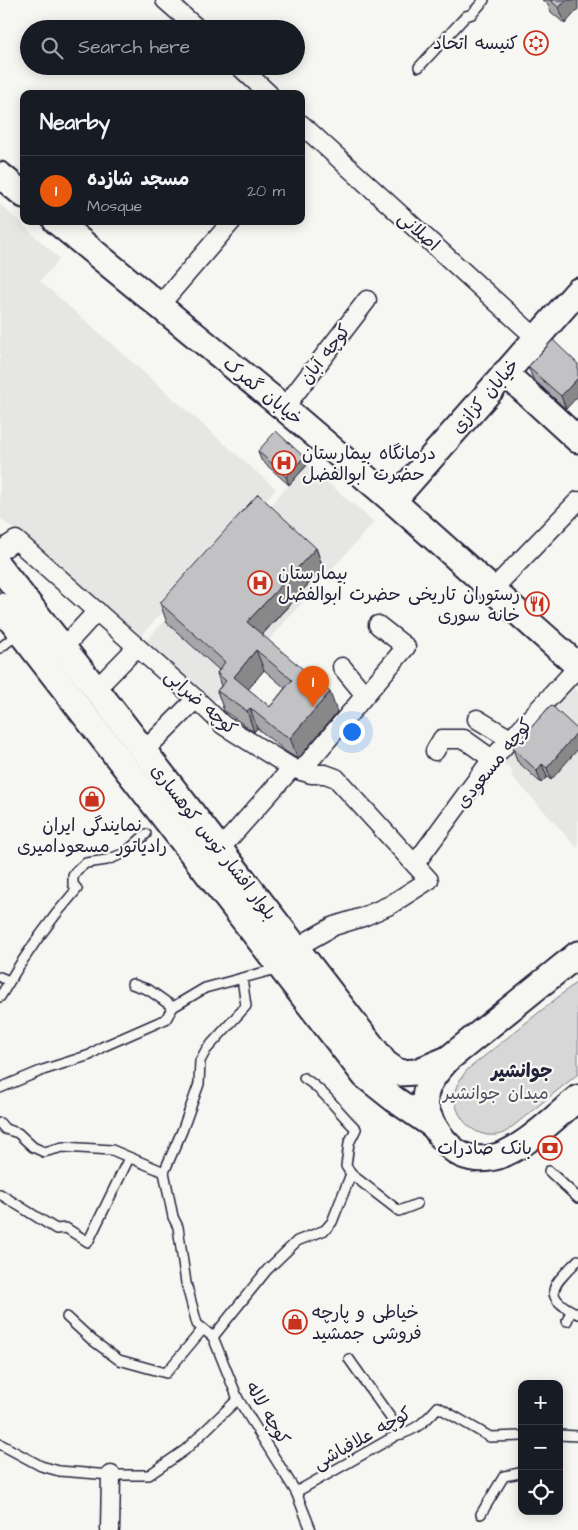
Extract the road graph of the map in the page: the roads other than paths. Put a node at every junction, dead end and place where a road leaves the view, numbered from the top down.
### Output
1 (165, 0) edge
2 (484, 0) edge
3 (188, 20) edge
4 (419, 67) dead end
5 (249, 75) edge
6 (265, 90) edge
7 (305, 128) edge
8 (0, 175) edge
9 (20, 192) edge
10 (61, 225) edge
11 (229, 225) edge
12 (578, 292) edge
13 (367, 300) dead end
14 (159, 306) junction
15 (536, 338) junction
16 (505, 373) junction
17 (284, 408) junction
18 (578, 440) edge
19 (392, 501) junction
20 (578, 501) edge
21 (0, 551) edge
22 (0, 568) edge
23 (492, 590) junction
24 (0, 606) edge
25 (97, 612) junction
26 (378, 625) dead end
27 (20, 632) junction
28 (137, 647) junction
29 (0, 648) edge
30 (63, 648) junction
31 (342, 667) dead end
32 (578, 667) edge
33 (96, 689) junction
34 (364, 695) junction
35 (196, 699) junction
36 (478, 719) dead end
37 (510, 740) junction
38 (144, 751) junction
39 (435, 751) dead end
40 (492, 760) junction
41 (296, 769) junction
42 (146, 834) dead end
43 (220, 849) junction
44 (415, 864) junction
45 (578, 954) edge
46 (289, 958) junction
47 (0, 977) edge
48 (242, 978) junction
49 (9, 981) junction
50 (132, 984) dead end
51 (0, 997) edge
52 (173, 1007) junction
53 (448, 1059) junction
54 (304, 1078) dead end
55 (0, 1088) edge
56 (578, 1098) edge
57 (0, 1123) edge
58 (432, 1125) junction
59 (129, 1158) junction
60 (549, 1170) dead end
61 (164, 1172) junction
62 (351, 1174) junction
63 (0, 1194) edge
64 (578, 1198) edge
65 (417, 1204) dead end
66 (578, 1260) edge
67 (574, 1313) edge
68 (67, 1318) dead end
69 (567, 1321) dead end
70 (203, 1329) junction
71 (213, 1337) junction
72 (349, 1359) dead end
73 (238, 1399) junction
74 (402, 1434) junction
75 (563, 1435) edge
76 (518, 1436) edge
77 (578, 1436) edge
78 (0, 1444) edge
79 (518, 1472) edge
80 (112, 1475) junction
81 (296, 1492) junction
82 (481, 1514) dead end
83 (110, 1530) edge
84 (311, 1530) edge

1 - 3 street
2 - 4 lane
5 - 6 street
7 - 15 street, اصلانی
8 - 9 main road
10 - 14 main road, خیابان گمرک
11 - 14 street
12 - 15 main road, خیابان کزازی
13 - 17 street, کوچه آبان
14 - 17 main road, خیابان گمرک
15 - 16 main road, خیابان کزازی
16 - 18 main road
16 - 19 main road, خیابان کزازی
17 - 19 main road, خیابان گمرک
19 - 23 main road, خیابان گمرک
20 - 23 street
21 - 25 street, کوچه ضرابی
22 - 30 main road, بلوار افشار توس کوهساری
23 - 32 main road, خیابان گمرک
24 - 27 main road, بلوار افشار توس کوهساری
25 - 28 street, کوچه ضرابی
25 - 30 street
26 - 34 street
27 - 29 lane
27 - 46 main road, بلوار افشار توس کوهساری
28 - 33 street
28 - 35 street, کوچه ضرابی
30 - 33 main road, بلوار افشار توس کوهساری
31 - 34 street
32 - 37 street, کوچه مسعودی
33 - 38 main road, بلوار افشار توس کوهساری
34 - 41 street
35 - 38 street
35 - 41 street, کوچه ضرابی
36 - 37 street
37 - 40 street, کوچه مسعودی
38 - 43 main road, بلوار افشار توس کوهساری
39 - 40 street
40 - 44 street, کوچه مسعودی
41 - 43 street
41 - 44 street, کوچه ضرابی
42 - 49 lane
43 - 46 main road, بلوار افشار توس کوهساری
44 - 46 street, کوچه ضرابی
45 - 53 main road
46 - 48 lane
46 - 53 main road, بلوار افشار توس کوهساری
46 - 58 main road, بلوار افشار توس کوهساری
47 - 49 lane
48 - 52 lane
48 - 61 lane
49 - 51 lane
50 - 52 lane
52 - 55 lane
53 - 58 main road
54 - 62 lane
56 - 58 main road
57 - 59 lane
59 - 61 lane
59 - 63 lane
60 - 64 lane
61 - 70 lane
62 - 65 lane
62 - 71 lane
66 - 67 lane
67 - 69 lane
68 - 70 lane
70 - 71 lane
71 - 73 lane, کوچه لاله
72 - 74 lane
73 - 80 lane
73 - 81 lane, کوچه لاله
74 - 76 lane, کوچه علافباشی
74 - 81 lane, کوچه علافباشی
75 - 77 lane
78 - 80 lane
79 - 82 lane
80 - 83 street
81 - 84 lane, کوچه لاله

